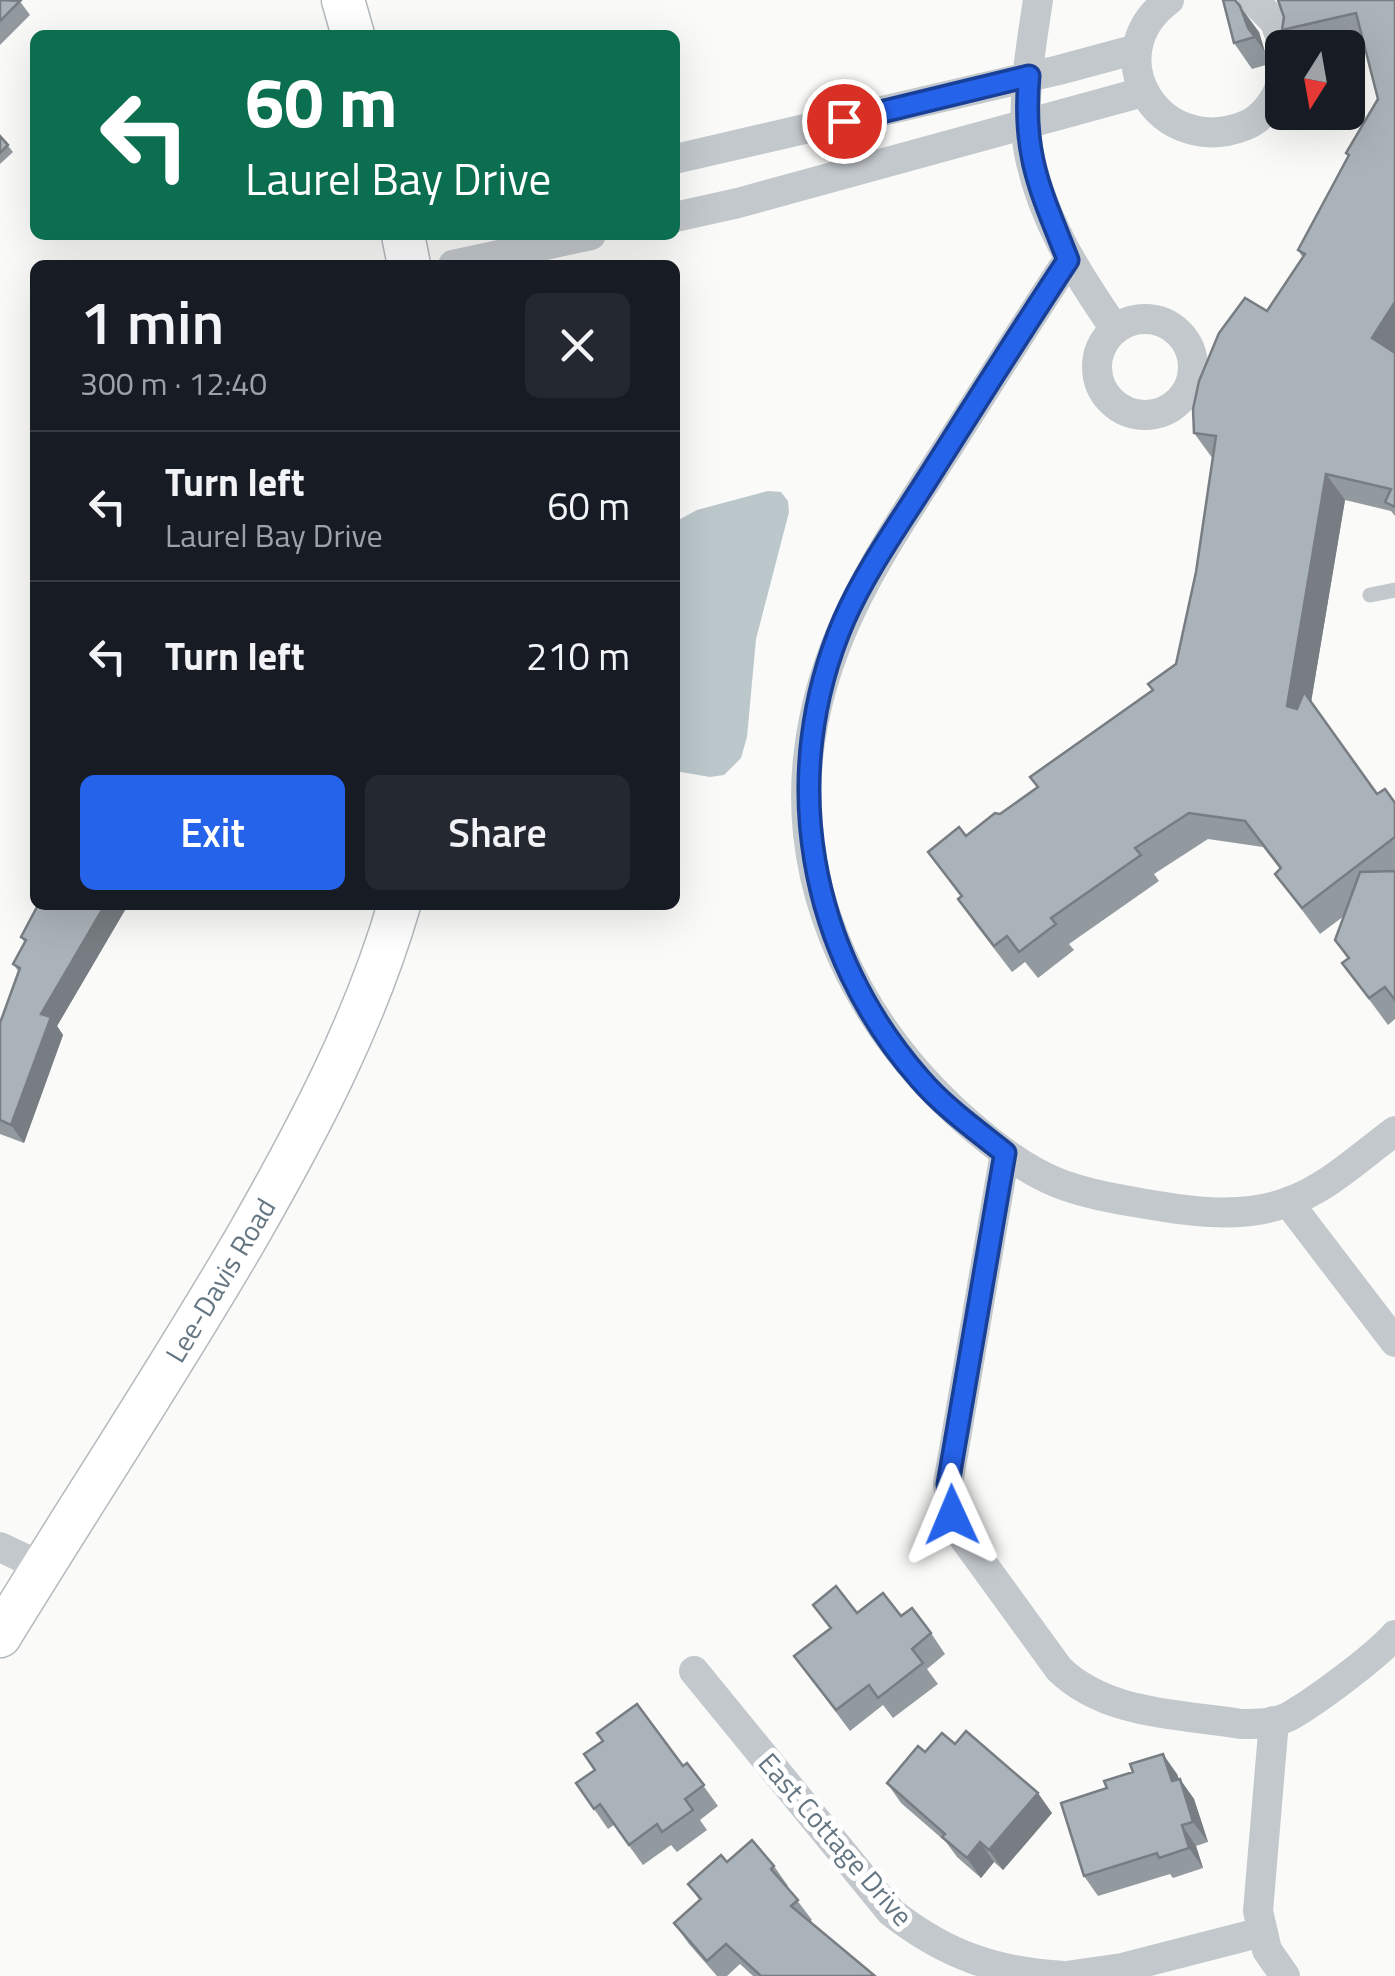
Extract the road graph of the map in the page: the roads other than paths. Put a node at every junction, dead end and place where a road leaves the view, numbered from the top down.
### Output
1 (343, 0) edge
2 (1038, 0) edge
3 (1169, 0) edge
4 (1253, 0) edge
5 (352, 30) edge
6 (1278, 30) edge
7 (1137, 48) junction
8 (1029, 76) junction
9 (1143, 92) junction
10 (1265, 111) edge
11 (1027, 122) junction
12 (680, 157) edge
13 (680, 216) edge
14 (568, 240) edge
15 (476, 260) edge
16 (1068, 260) junction
17 (1114, 329) dead end
18 (1395, 590) edge
19 (1370, 595) dead end
20 (397, 910) edge
21 (1395, 1131) edge
22 (1005, 1153) junction
23 (1288, 1202) junction
24 (1395, 1342) edge
25 (0, 1547) edge
26 (42, 1566) junction
27 (1395, 1635) edge
28 (0, 1636) edge
29 (694, 1672) dead end
30 (1274, 1722) junction
31 (1262, 1932) junction
32 (1065, 1976) edge
33 (1285, 1976) edge

1 - 5 main road
2 - 8 street
3 - 7 street
4 - 6 street
7 - 8 street
7 - 9 street
8 - 11 street
8 - 12 street
9 - 10 street
9 - 11 street
11 - 13 street
11 - 16 street
14 - 15 street
16 - 17 street
16 - 22 street
18 - 19 lane
20 - 26 main road, Lee-Davis Road
21 - 23 street
22 - 23 street
22 - 30 street
23 - 24 street
25 - 26 street
26 - 28 main road, Lee-Davis Road
27 - 30 street
29 - 32 street, East Cottage Drive
30 - 31 street
31 - 32 street, East Cottage Drive
31 - 33 street

